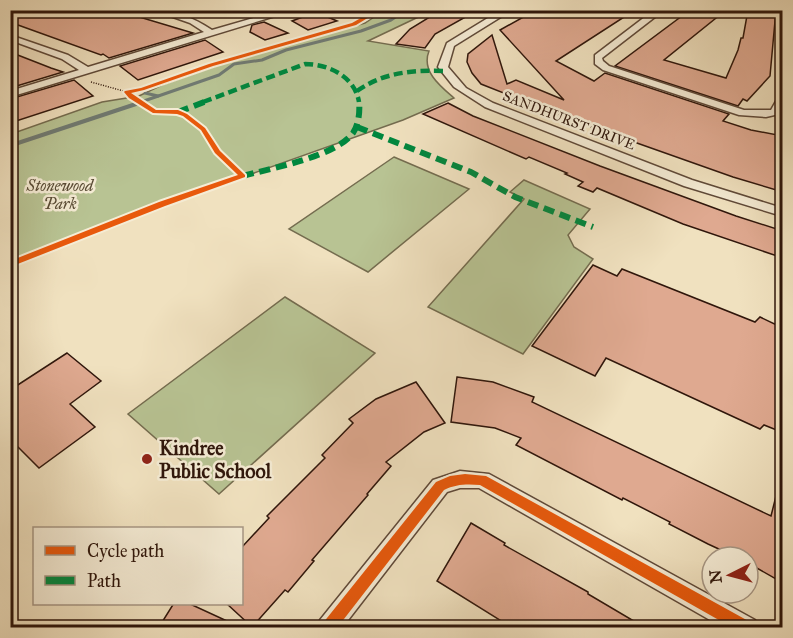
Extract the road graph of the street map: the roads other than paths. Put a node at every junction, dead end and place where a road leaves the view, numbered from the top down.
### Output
1 (157, 10) edge
2 (291, 10) edge
3 (508, 10) edge
4 (660, 10) edge
5 (211, 33) junction
6 (10, 37) edge
7 (86, 70) junction
8 (10, 94) edge
9 (783, 98) edge
10 (783, 213) edge
11 (328, 627) edge
12 (747, 627) edge

1 - 5 street
2 - 5 street
3 - 10 street, SANDHURST DRIVE
4 - 9 street
5 - 7 street
6 - 7 street
7 - 8 street
11 - 12 street

